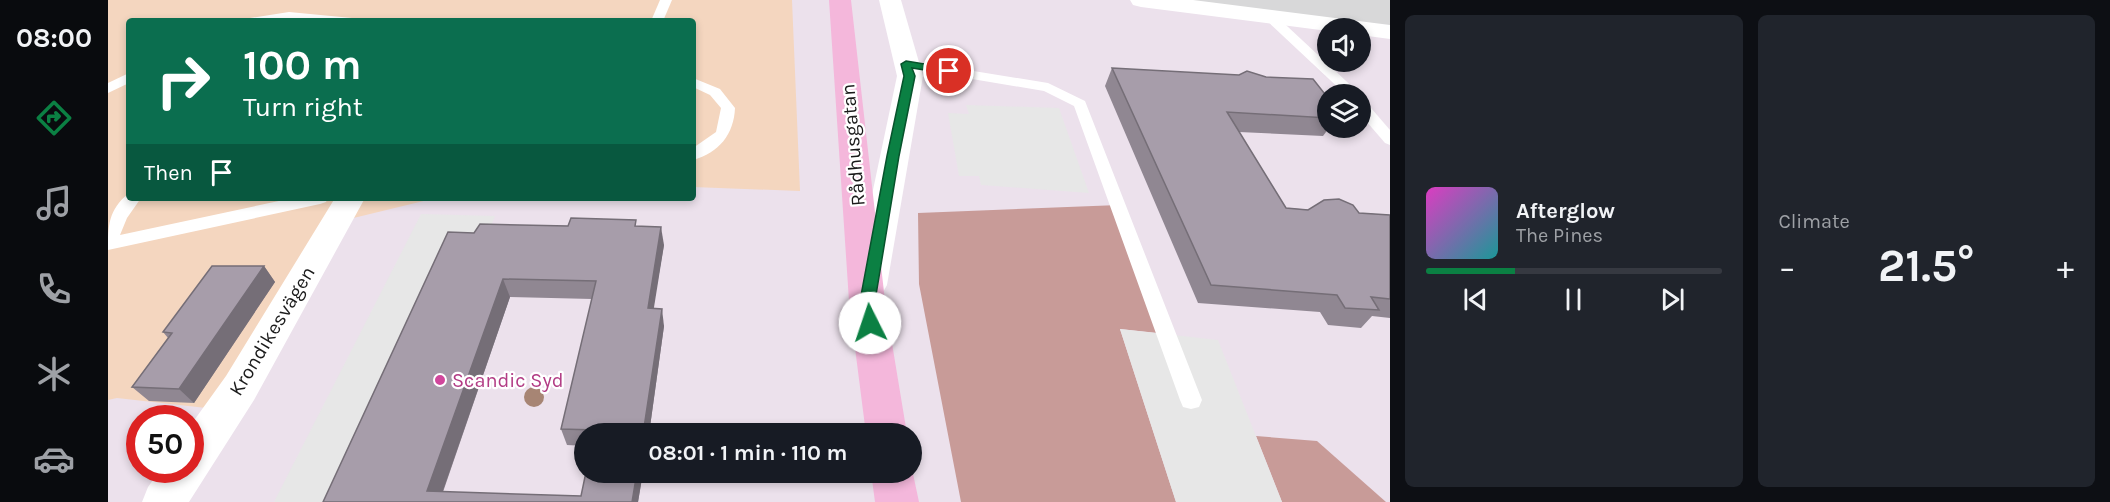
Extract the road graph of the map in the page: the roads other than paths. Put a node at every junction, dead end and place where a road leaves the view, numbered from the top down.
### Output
1 (666, 0) edge
2 (840, 0) edge
3 (890, 0) edge
4 (1141, 0) edge
5 (1252, 0) edge
6 (1269, 16) junction
7 (266, 18) edge
8 (314, 18) edge
9 (658, 18) edge
10 (1390, 32) edge
11 (902, 50) junction
12 (126, 79) edge
13 (696, 83) edge
14 (1342, 84) edge
15 (108, 89) edge
16 (1371, 117) edge
17 (1390, 140) edge
18 (696, 153) edge
19 (131, 201) edge
20 (306, 201) edge
21 (348, 201) edge
22 (108, 243) edge
23 (867, 301) junction
24 (1191, 400) dead end
25 (885, 423) edge
26 (204, 441) edge
27 (176, 483) edge
28 (894, 483) edge
29 (164, 502) edge
30 (897, 502) edge

1 - 9 lane
2 - 23 main road, Rådhusgatan
3 - 11 street
4 - 6 street
5 - 6 street
6 - 10 street
6 - 14 lane
7 - 8 lane
11 - 23 street
11 - 24 lane
12 - 15 lane
13 - 18 lane
16 - 17 lane
19 - 22 lane
20 - 22 lane
21 - 26 street, Krondikesvägen
23 - 25 main road, Rådhusgatan
27 - 29 street
28 - 30 main road

